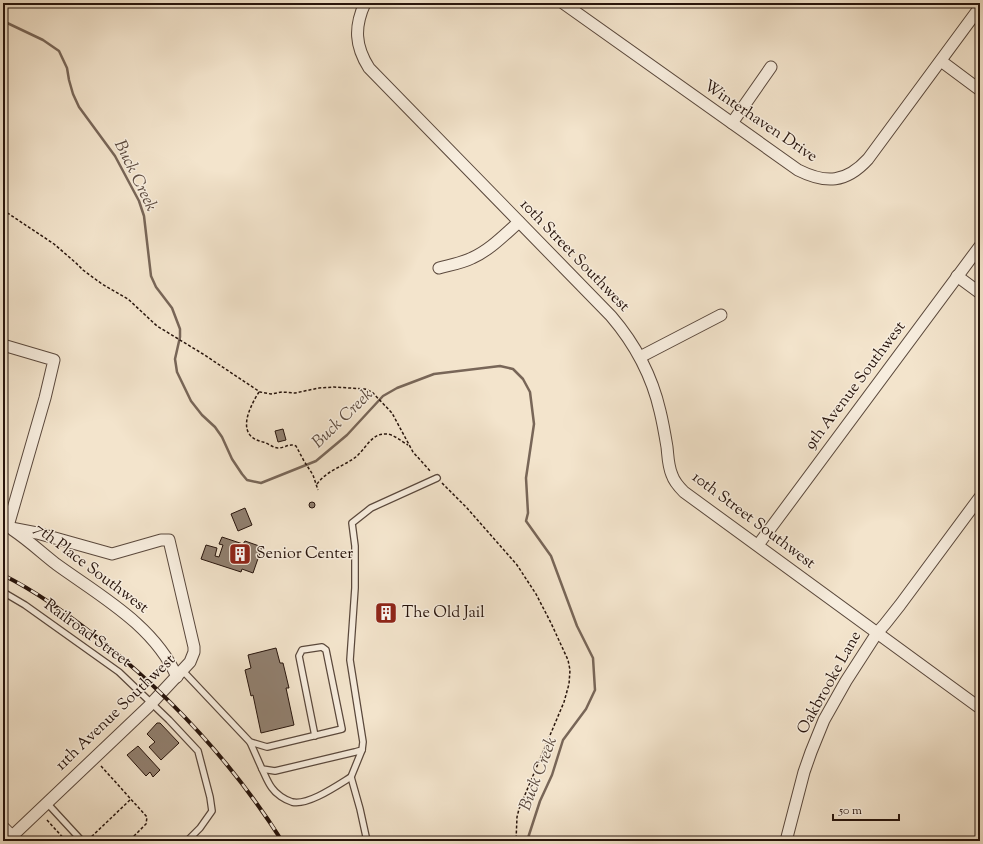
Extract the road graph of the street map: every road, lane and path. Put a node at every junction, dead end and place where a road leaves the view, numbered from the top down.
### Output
1 (365, 3) edge
2 (563, 3) edge
3 (980, 7) edge
4 (941, 61) junction
5 (772, 67) dead end
6 (980, 90) edge
7 (732, 123) junction
8 (3, 210) edge
9 (519, 222) junction
10 (980, 246) edge
11 (439, 268) dead end
12 (957, 276) junction
13 (980, 293) edge
14 (721, 315) dead end
15 (3, 345) edge
16 (640, 357) junction
17 (259, 392) junction
18 (409, 446) junction
19 (437, 478) junction
20 (317, 484) junction
21 (318, 490) dead end
22 (980, 497) edge
23 (7, 526) edge
24 (758, 545) junction
25 (3, 592) edge
26 (877, 633) junction
27 (180, 674) junction
28 (152, 703) junction
29 (980, 708) edge
30 (315, 736) junction
31 (250, 742) junction
32 (362, 750) junction
33 (101, 766) dead end
34 (262, 769) junction
35 (351, 777) junction
36 (131, 799) junction
37 (46, 803) junction
38 (46, 820) dead end
39 (3, 827) edge
40 (10, 839) edge
41 (66, 841) edge
42 (82, 841) edge
43 (87, 841) edge
44 (129, 841) edge
45 (187, 841) edge
46 (367, 841) edge
47 (516, 841) edge
48 (786, 841) edge

1 - 9 street, 10th Street Southwest
2 - 7 street, Winterhaven Drive
3 - 4 street, Winterhaven Drive
4 - 6 street
4 - 7 street, Winterhaven Drive
5 - 7 street
8 - 17 path
9 - 11 street
9 - 16 street, 10th Street Southwest
10 - 12 street, 9th Avenue Southwest
12 - 13 street
12 - 24 street, 9th Avenue Southwest
14 - 16 street
15 - 23 street
16 - 24 street, 10th Street Southwest
17 - 18 path
17 - 20 path
18 - 19 path
18 - 20 path
19 - 32 lane
19 - 47 path
20 - 21 path
22 - 26 street, Oakbrooke Lane
23 - 27 street, 7th Place Southwest
23 - 27 street, 11th Avenue Southwest
24 - 26 street, 10th Street Southwest
25 - 28 lane, Railroad Street
26 - 29 street, 10th Street Southwest
26 - 48 street, Oakbrooke Lane
27 - 28 street, 11th Avenue Southwest
27 - 31 lane
28 - 37 street, 11th Avenue Southwest
28 - 45 lane, Railroad Street
30 - 30 lane
30 - 31 lane
31 - 34 lane
32 - 34 lane
32 - 35 lane
33 - 36 path
34 - 35 lane
35 - 46 lane
36 - 43 path
36 - 44 path
37 - 40 street, 11th Avenue Southwest
37 - 42 lane
38 - 41 path
39 - 40 street

